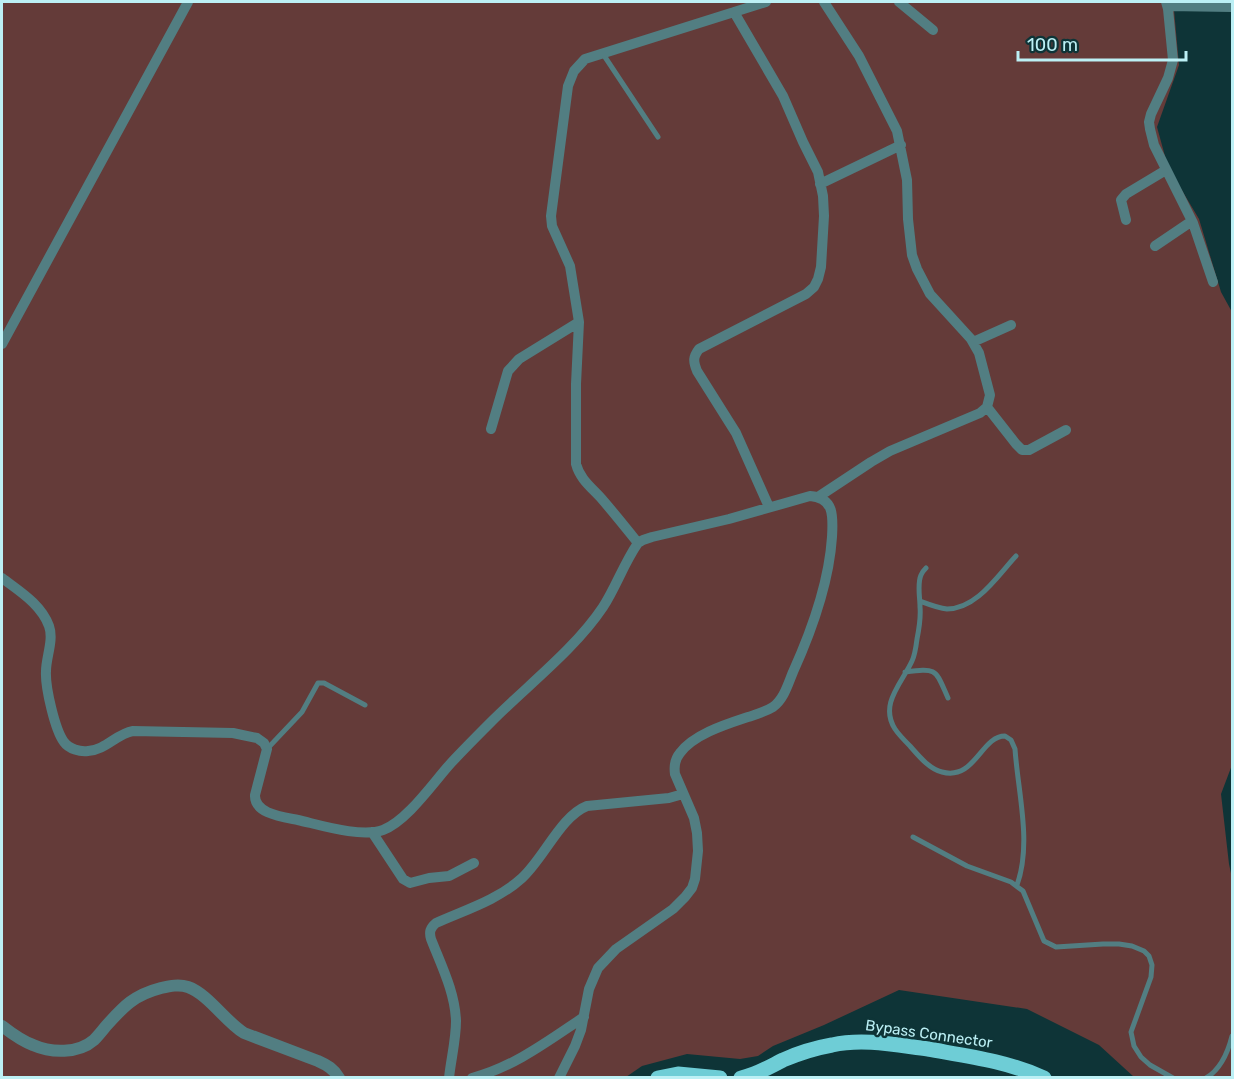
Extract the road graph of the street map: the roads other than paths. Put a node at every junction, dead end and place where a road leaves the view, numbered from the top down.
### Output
1 (188, 2) edge
2 (766, 2) edge
3 (824, 2) edge
4 (899, 2) edge
5 (1167, 4) edge
6 (1233, 7) edge
7 (734, 12) junction
8 (933, 30) dead end
9 (603, 54) junction
10 (657, 137) dead end
11 (901, 145) junction
12 (1166, 170) junction
13 (820, 184) junction
14 (1126, 220) dead end
15 (1192, 221) junction
16 (1155, 246) dead end
17 (1213, 282) dead end
18 (579, 322) junction
19 (1011, 325) dead end
20 (972, 342) junction
21 (2, 344) edge
22 (987, 407) junction
23 (490, 429) dead end
24 (1066, 430) dead end
25 (818, 497) junction
26 (769, 507) junction
27 (638, 543) junction
28 (1016, 556) dead end
29 (926, 567) dead end
30 (2, 578) edge
31 (920, 601) junction
32 (905, 672) junction
33 (948, 698) dead end
34 (364, 705) dead end
35 (267, 749) junction
36 (683, 794) junction
37 (372, 832) junction
38 (913, 837) dead end
39 (474, 863) dead end
40 (1017, 885) junction
41 (584, 1017) junction
42 (2, 1026) edge
43 (1233, 1036) edge
44 (339, 1077) edge
45 (449, 1077) edge
46 (472, 1077) edge
47 (559, 1077) edge
48 (658, 1077) edge
49 (720, 1077) edge
50 (741, 1077) edge
51 (1044, 1077) edge
52 (1173, 1077) edge
53 (1206, 1077) edge

1 - 21 street
2 - 7 street
3 - 11 street
4 - 8 street
5 - 6 street
5 - 12 street
7 - 9 street
7 - 13 street
9 - 10 lane
9 - 18 street
11 - 13 street
11 - 20 street
12 - 14 street
12 - 15 street
13 - 26 street
15 - 16 street
15 - 17 street
18 - 23 street
18 - 27 street
19 - 20 street
20 - 22 street
22 - 24 street
22 - 25 street
25 - 26 street
25 - 36 street
26 - 27 street
27 - 37 street
28 - 31 lane
29 - 31 lane
30 - 35 street
31 - 32 lane
32 - 33 lane
32 - 40 lane
34 - 35 lane
35 - 37 street
36 - 41 street
36 - 45 street
37 - 39 street
38 - 40 lane
40 - 52 lane
41 - 46 street
41 - 47 street
42 - 44 street
43 - 53 lane
48 - 49 main road
50 - 51 main road, Bypass Connector

